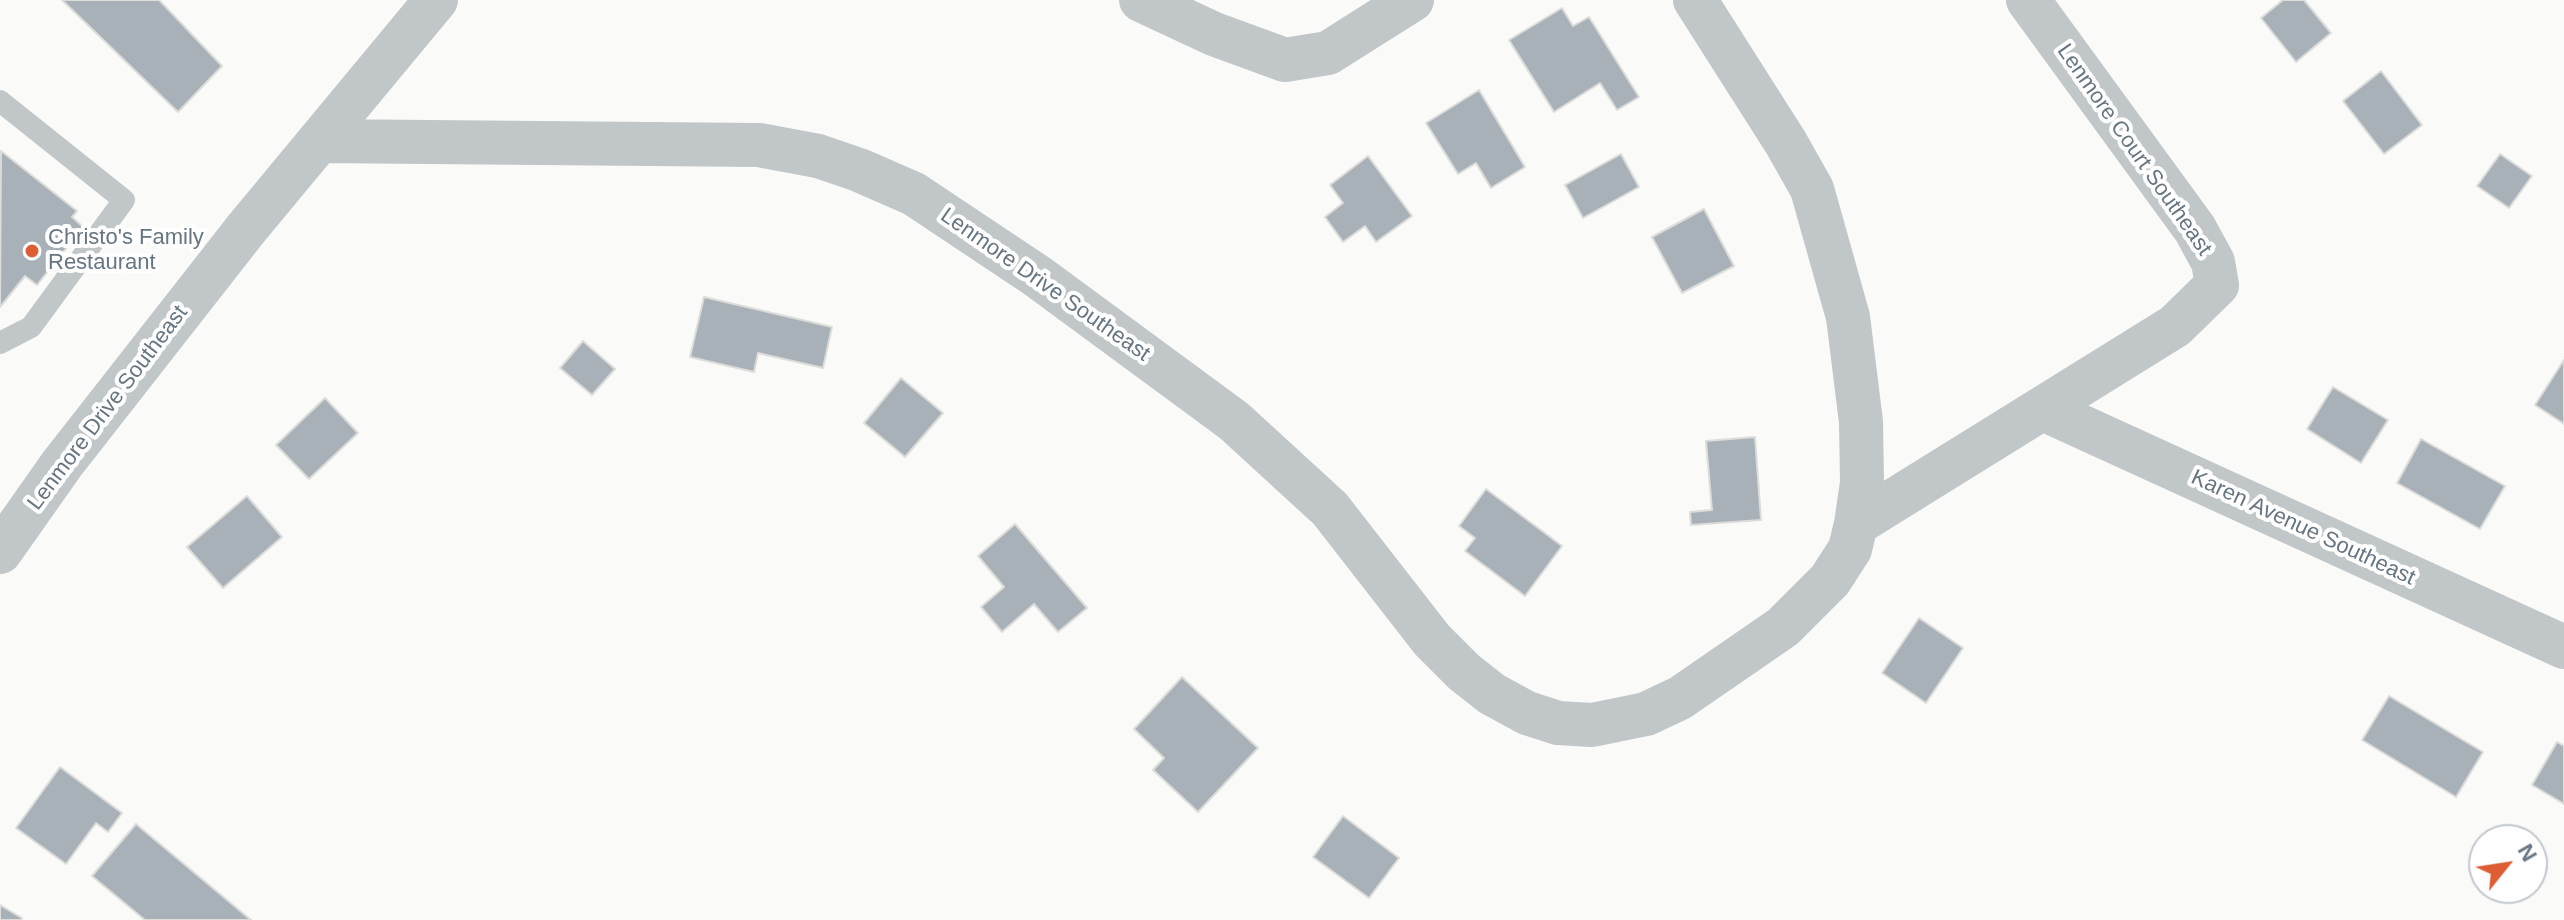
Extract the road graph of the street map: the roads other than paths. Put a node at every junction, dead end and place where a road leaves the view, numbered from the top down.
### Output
1 (436, 0) edge
2 (1141, 0) edge
3 (1412, 0) edge
4 (1695, 0) edge
5 (2028, 0) edge
6 (0, 101) edge
7 (319, 141) junction
8 (0, 343) edge
9 (2043, 409) junction
10 (1856, 524) junction
11 (0, 552) edge
12 (2564, 647) edge

1 - 7 street
2 - 3 street
4 - 10 street, Lenmore Drive Southeast
5 - 9 street, Lenmore Court Southeast
6 - 8 lane
7 - 10 street, Lenmore Drive Southeast
7 - 11 street, Lenmore Drive Southeast
9 - 10 street
9 - 12 street, Karen Avenue Southeast

